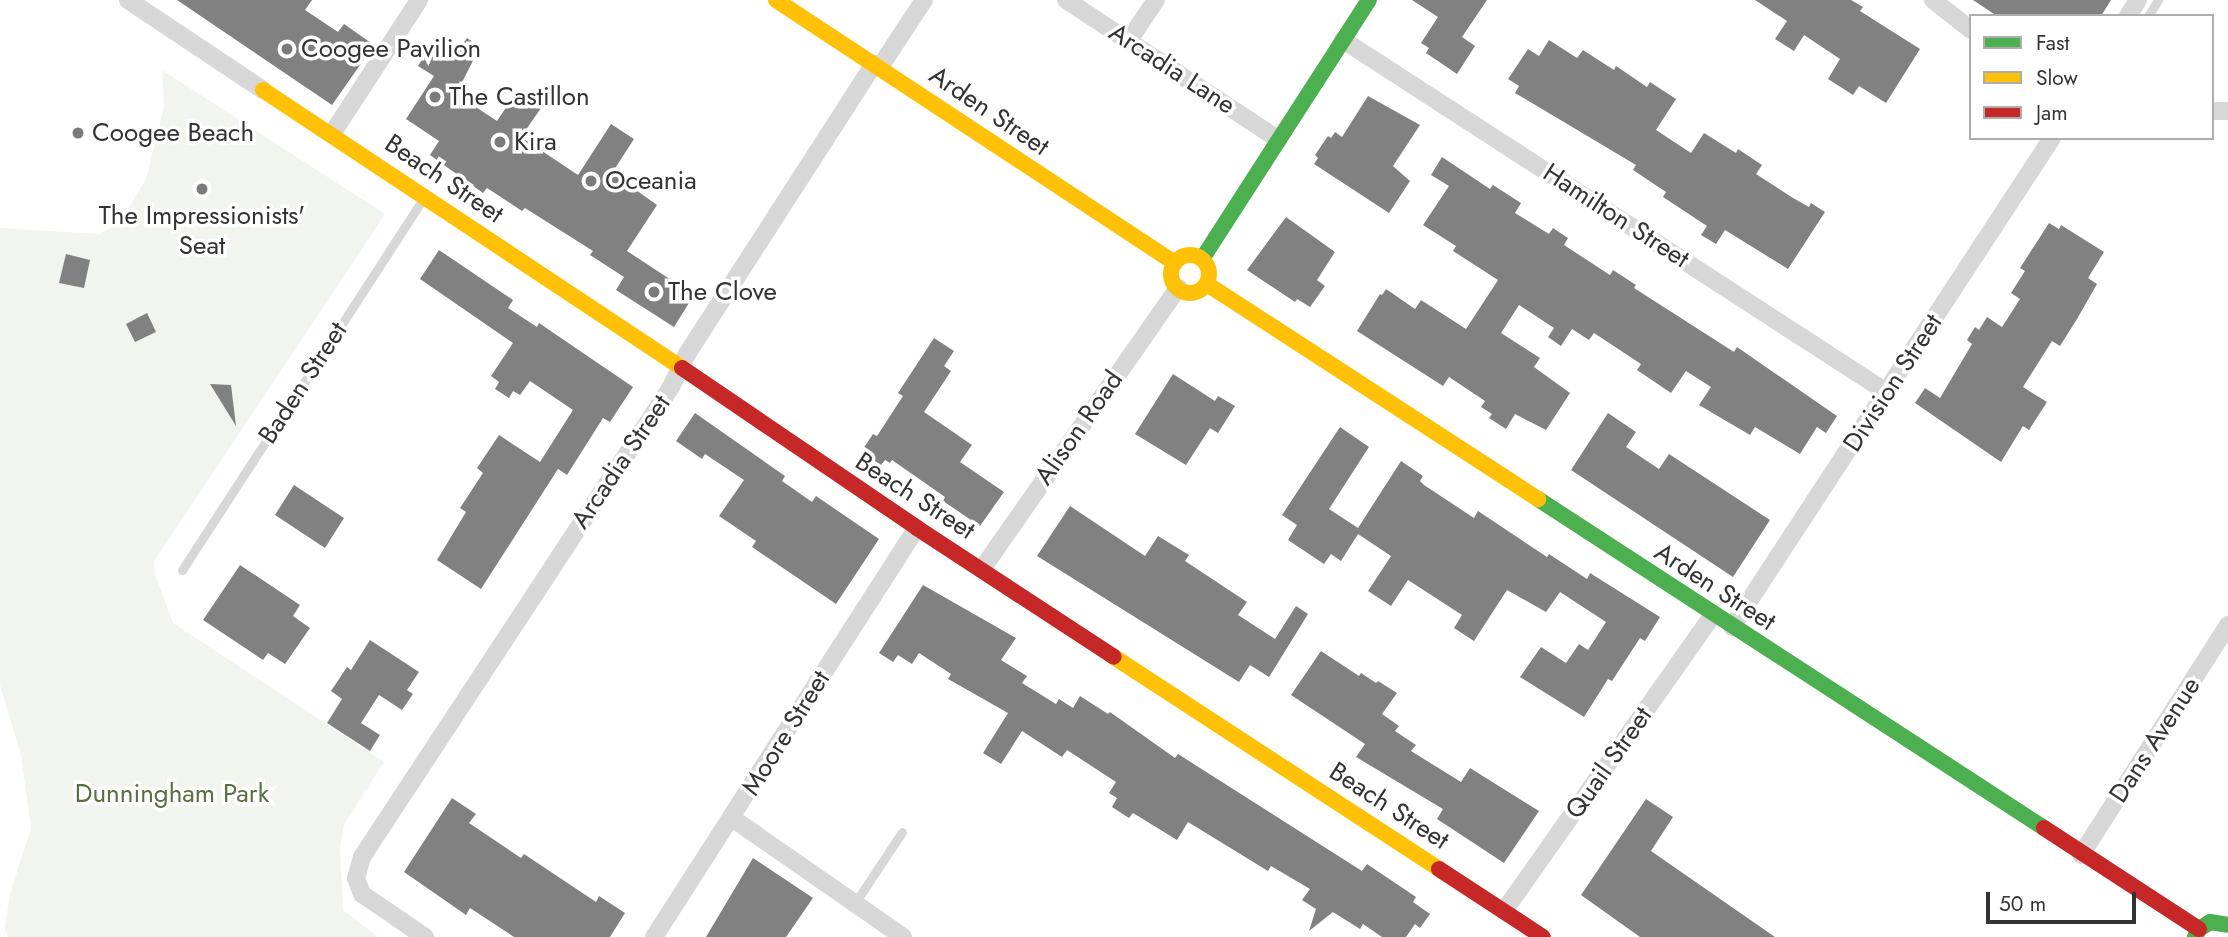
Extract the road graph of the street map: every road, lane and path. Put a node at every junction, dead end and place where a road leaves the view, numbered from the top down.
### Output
1 (128, 0) edge
2 (419, 0) edge
3 (776, 0) edge
4 (924, 0) edge
5 (1066, 0) edge
6 (1156, 0) edge
7 (1369, 0) edge
8 (1933, 0) edge
9 (1969, 28) edge
10 (1129, 40) junction
11 (1343, 40) junction
12 (877, 65) junction
13 (263, 90) joint
14 (332, 134) junction
15 (1278, 139) junction
16 (2051, 140) edge
17 (425, 195) junction
18 (1202, 259) junction
19 (1175, 263) junction
20 (1207, 284) junction
21 (1178, 288) junction
22 (680, 369) junction
23 (1888, 393) junction
24 (917, 528) junction
25 (982, 569) junction
26 (182, 570) dead end
27 (1713, 615) junction
28 (2228, 625) edge
29 (1732, 627) junction
30 (732, 818) junction
31 (902, 832) dead end
32 (2081, 855) junction
33 (855, 903) junction
34 (1504, 911) junction
35 (2228, 925) edge
36 (2197, 933) edge
37 (425, 937) edge
38 (654, 937) edge
39 (903, 937) edge
40 (1544, 937) edge

1 - 13 street
2 - 14 street
3 - 12 street, Arden Street
4 - 12 street, Arcadia Street
5 - 10 street, Arcadia Lane
6 - 10 street
7 - 11 street
8 - 9 street
10 - 15 street, Arcadia Lane
11 - 15 street
11 - 23 street, Hamilton Street
12 - 19 street, Arden Street
12 - 22 street, Arcadia Street
13 - 14 street, Beach Street
14 - 17 street, Beach Street
15 - 18 street
16 - 23 street, Division Street
17 - 22 street, Beach Street
17 - 26 lane, Baden Street
18 - 19 street
18 - 20 street
19 - 21 street
20 - 21 street
20 - 27 street, Arden Street
21 - 25 street, Alison Road
22 - 24 street, Beach Street
22 - 37 street, Arcadia Street
23 - 29 street, Division Street
24 - 25 street, Beach Street
24 - 30 street, Moore Street
25 - 34 street, Beach Street
27 - 29 street, Arden Street
27 - 34 street, Quail Street
28 - 32 street, Dans Avenue
29 - 32 street, Arden Street
30 - 33 street
30 - 38 street, Moore Street
31 - 33 lane
32 - 36 street, Arden Street
33 - 39 street
34 - 40 street, Beach Street
35 - 36 street

